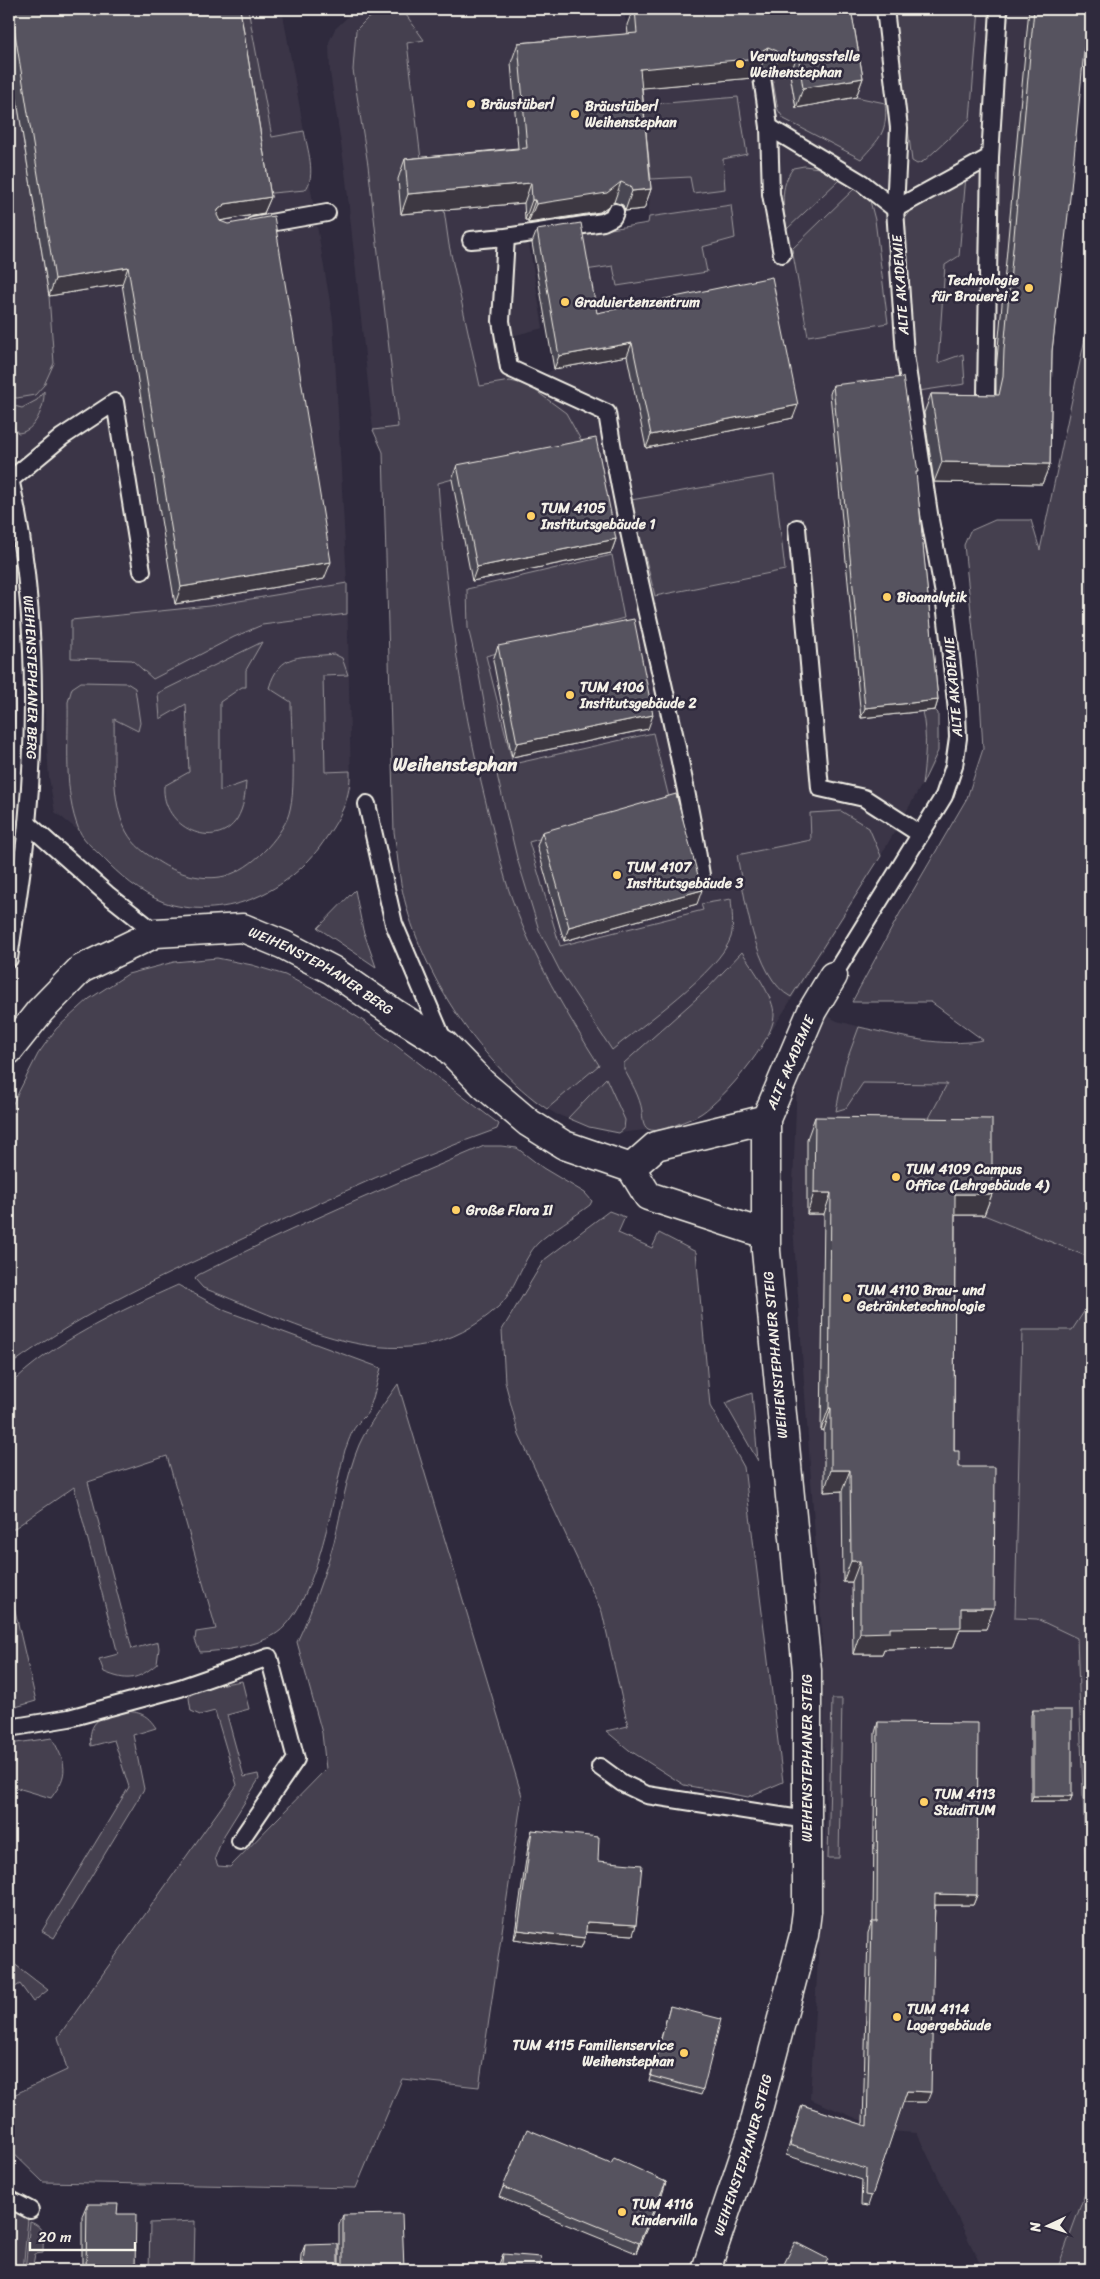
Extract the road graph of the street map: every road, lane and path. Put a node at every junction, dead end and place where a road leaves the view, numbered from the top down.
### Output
1 (885, 9) edge
2 (999, 9) edge
3 (762, 77) edge
4 (769, 127) junction
5 (990, 157) junction
6 (895, 209) junction
7 (615, 212) edge
8 (327, 214) dead end
9 (239, 228) edge
10 (506, 237) junction
11 (471, 240) dead end
12 (782, 254) dead end
13 (986, 396) edge
14 (10, 477) edge
15 (797, 528) dead end
16 (142, 571) dead end
17 (367, 804) dead end
18 (27, 823) junction
19 (920, 834) junction
20 (701, 875) dead end
21 (156, 933) junction
22 (9, 959) edge
23 (833, 976) joint
24 (445, 1045) junction
25 (9, 1050) edge
26 (766, 1119) junction
27 (631, 1168) junction
28 (764, 1234) junction
29 (9, 1728) edge
30 (600, 1767) dead end
31 (807, 1820) junction
32 (240, 1842) dead end
33 (9, 2199) edge
34 (30, 2210) dead end
35 (706, 2270) edge

1 - 6 lane, ALTE AKADEMIE
2 - 5 lane
3 - 4 lane
4 - 6 lane
4 - 12 lane
5 - 6 lane
5 - 13 lane
6 - 19 lane, ALTE AKADEMIE
7 - 10 lane
8 - 9 lane
10 - 11 lane
10 - 20 lane
14 - 16 lane
14 - 18 lane, WEIHENSTEPHANER BERG
15 - 19 lane
17 - 24 lane, WEIHENSTEPHANER BERG
18 - 21 lane
18 - 22 lane, WEIHENSTEPHANER BERG
19 - 23 lane, ALTE AKADEMIE
21 - 24 street, WEIHENSTEPHANER BERG
21 - 25 street, WEIHENSTEPHANER BERG
23 - 26 street, ALTE AKADEMIE
24 - 27 street, WEIHENSTEPHANER BERG
26 - 27 street
26 - 28 street
27 - 28 street
28 - 31 street, WEIHENSTEPHANER STEIG
29 - 32 lane
30 - 31 lane
31 - 35 street, WEIHENSTEPHANER STEIG
33 - 34 lane

